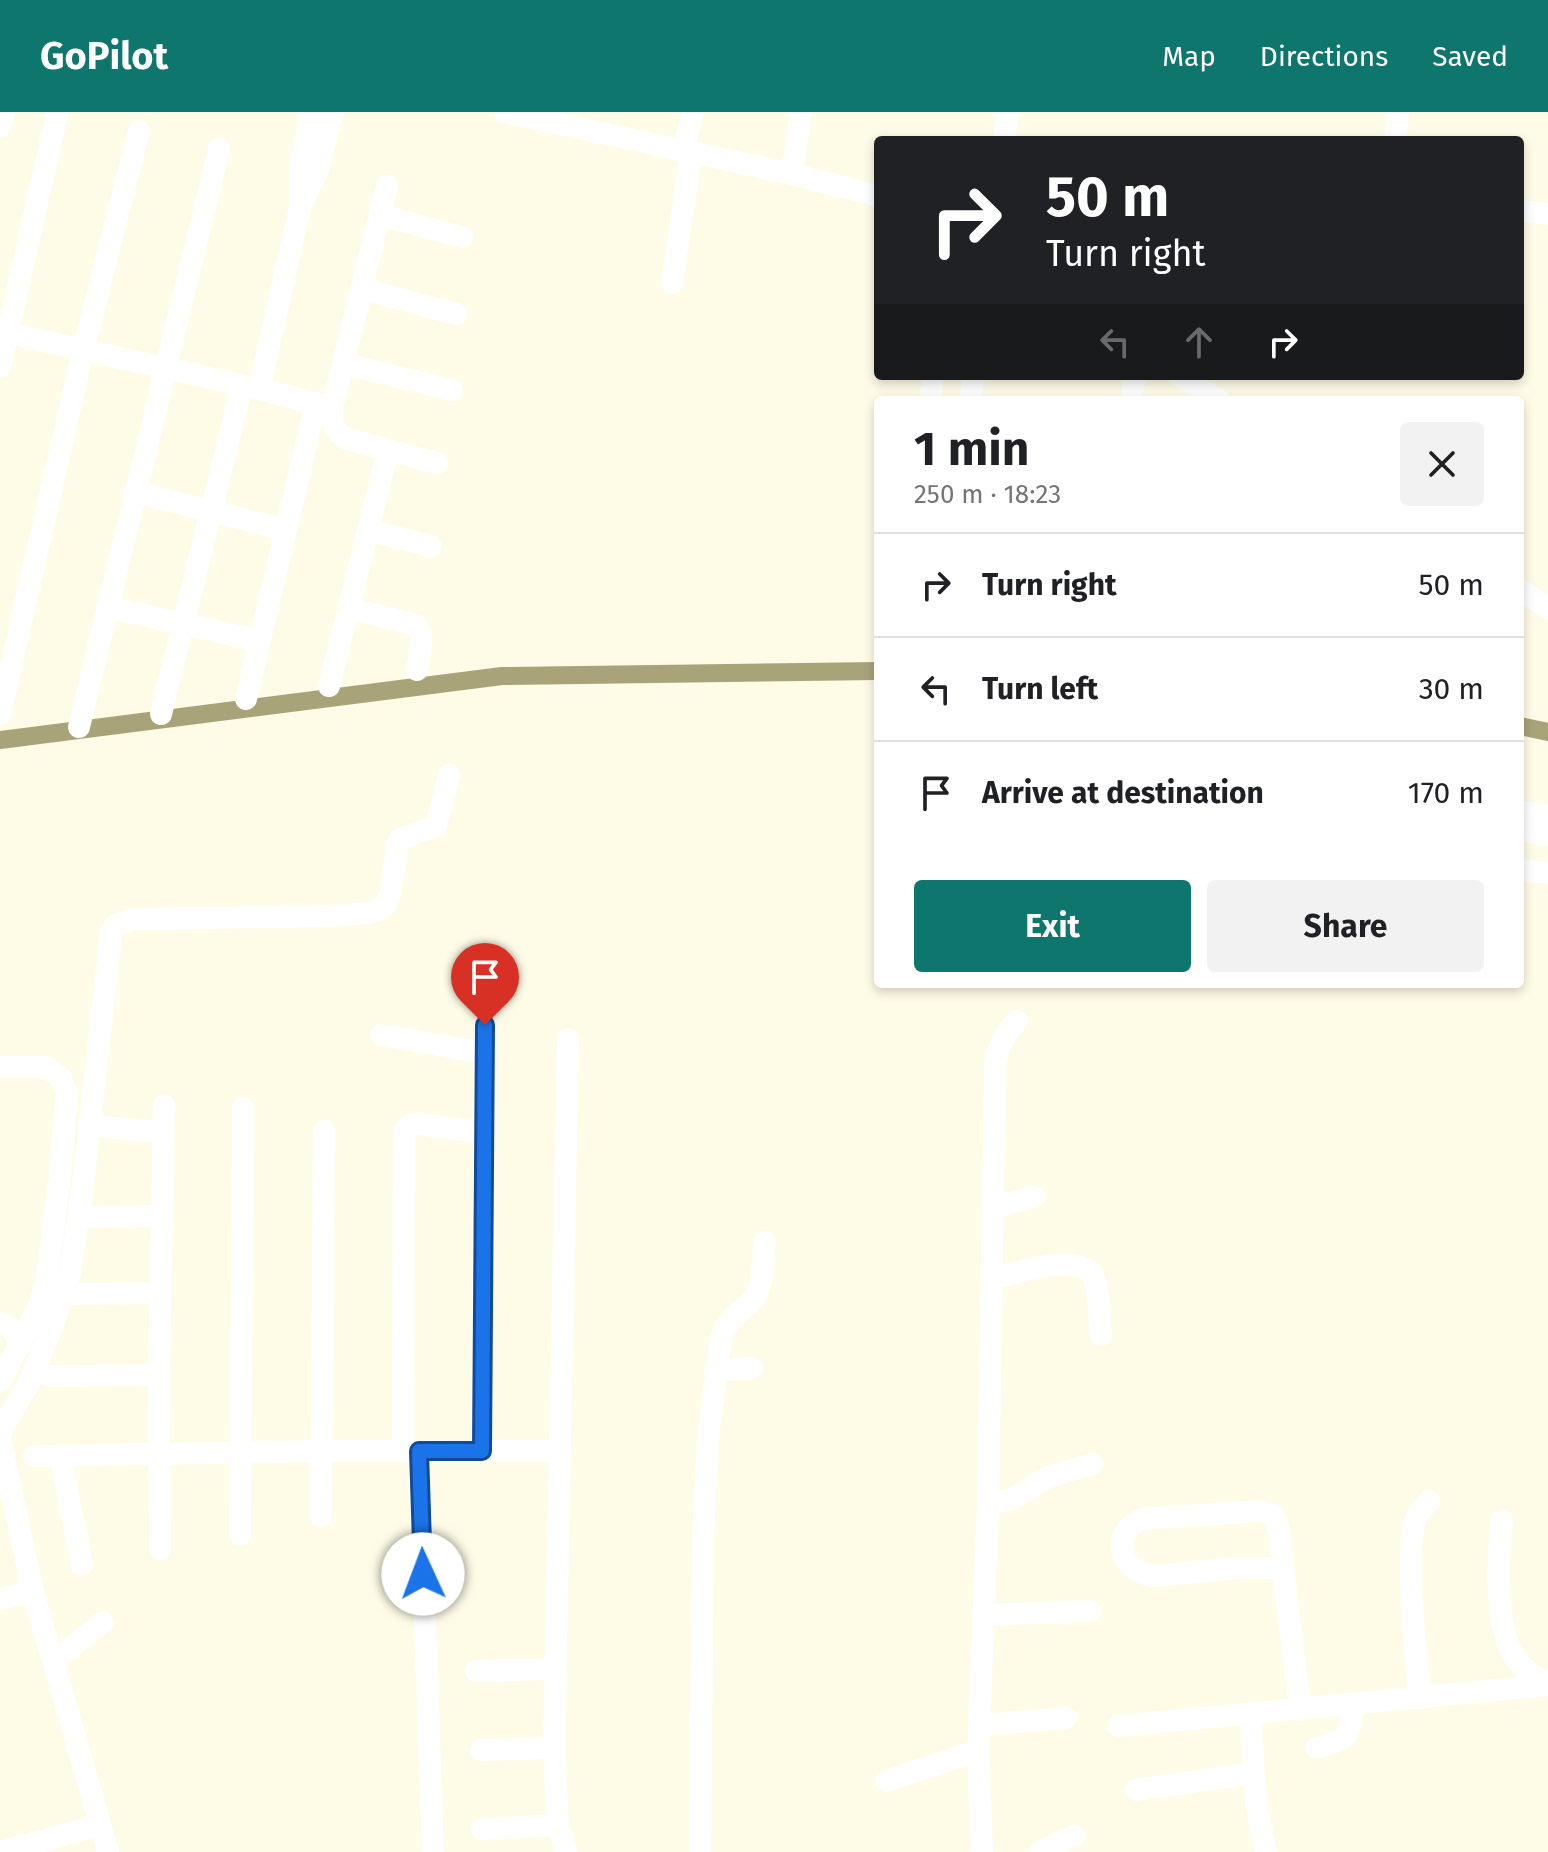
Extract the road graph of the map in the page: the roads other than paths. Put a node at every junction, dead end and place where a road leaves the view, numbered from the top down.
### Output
1 (4, 112) edge
2 (311, 112) edge
3 (333, 112) edge
4 (693, 112) edge
5 (801, 112) edge
6 (1008, 112) edge
7 (1398, 112) edge
8 (516, 113) edge
9 (57, 114) edge
10 (595, 122) edge
11 (0, 127) edge
12 (139, 131) dead end
13 (1005, 136) edge
14 (1395, 136) edge
15 (219, 149) dead end
16 (687, 153) junction
17 (792, 174) junction
18 (387, 186) dead end
19 (874, 195) edge
20 (300, 208) junction
21 (1524, 211) edge
22 (1548, 214) edge
23 (380, 215) junction
24 (462, 237) dead end
25 (672, 283) dead end
26 (362, 289) junction
27 (456, 314) dead end
28 (8, 333) junction
29 (83, 351) junction
30 (344, 364) junction
31 (0, 367) edge
32 (165, 369) junction
33 (1186, 380) edge
34 (250, 387) junction
35 (452, 390) dead end
36 (1212, 396) edge
37 (324, 405) junction
38 (388, 450) junction
39 (437, 463) dead end
40 (135, 492) junction
41 (211, 511) junction
42 (286, 530) junction
43 (368, 530) junction
44 (431, 546) dead end
45 (1524, 593) edge
46 (107, 607) junction
47 (348, 608) junction
48 (1548, 608) edge
49 (184, 623) junction
50 (260, 641) junction
51 (417, 670) dead end
52 (329, 686) dead end
53 (246, 699) dead end
54 (0, 714) edge
55 (161, 714) dead end
56 (79, 727) dead end
57 (449, 775) dead end
58 (1524, 812) edge
59 (1548, 816) edge
60 (1524, 831) edge
61 (1548, 835) edge
62 (1524, 870) edge
63 (1548, 873) edge
64 (1017, 1021) dead end
65 (485, 1025) dead end
66 (381, 1035) dead end
67 (568, 1039) dead end
68 (485, 1053) junction
69 (0, 1067) edge
70 (164, 1105) dead end
71 (243, 1108) dead end
72 (100, 1126) dead end
73 (324, 1131) dead end
74 (163, 1133) junction
75 (484, 1133) junction
76 (1034, 1197) dead end
77 (994, 1207) junction
78 (162, 1216) junction
79 (92, 1217) dead end
80 (764, 1242) dead end
81 (992, 1279) junction
82 (161, 1293) junction
83 (75, 1294) dead end
84 (0, 1323) edge
85 (1101, 1335) dead end
86 (21, 1344) junction
87 (752, 1368) dead end
88 (715, 1371) junction
89 (159, 1375) junction
90 (49, 1376) dead end
91 (0, 1381) edge
92 (0, 1432) edge
93 (0, 1439) edge
94 (411, 1450) junction
95 (322, 1451) junction
96 (482, 1451) junction
97 (561, 1451) junction
98 (239, 1452) junction
99 (159, 1454) junction
100 (34, 1456) dead end
101 (60, 1456) junction
102 (1092, 1464) dead end
103 (1429, 1501) dead end
104 (988, 1504) junction
105 (321, 1516) dead end
106 (1502, 1521) dead end
107 (240, 1535) dead end
108 (160, 1549) dead end
109 (82, 1565) dead end
110 (1282, 1568) junction
111 (33, 1592) junction
112 (0, 1599) edge
113 (1090, 1611) dead end
114 (983, 1615) junction
115 (103, 1622) dead end
116 (54, 1661) junction
117 (554, 1669) junction
118 (476, 1671) dead end
119 (1548, 1685) edge
120 (1420, 1698) junction
121 (1352, 1705) junction
122 (1300, 1710) junction
123 (1250, 1715) junction
124 (1066, 1718) dead end
125 (980, 1725) junction
126 (1118, 1726) dead end
127 (554, 1748) junction
128 (1316, 1748) dead end
129 (481, 1750) dead end
130 (978, 1751) junction
131 (1253, 1773) junction
132 (886, 1781) dead end
133 (1136, 1790) dead end
134 (100, 1825) junction
135 (558, 1825) junction
136 (482, 1829) dead end
137 (1074, 1836) dead end
138 (1, 1852) edge
139 (108, 1852) edge
140 (433, 1852) edge
141 (566, 1852) edge
142 (700, 1852) edge
143 (982, 1852) edge
144 (1040, 1852) edge
145 (1266, 1852) edge

1 - 11 street
2 - 20 street
3 - 20 street
4 - 16 street
5 - 17 street
6 - 13 street
7 - 14 street
8 - 10 street
9 - 28 street
10 - 16 street
12 - 29 street
15 - 32 street
16 - 17 street
16 - 25 street
17 - 19 street
18 - 23 street
20 - 34 street
21 - 22 street
23 - 24 street
23 - 26 street
26 - 27 street
26 - 30 street
28 - 29 street
28 - 31 street
29 - 32 street
29 - 54 street
30 - 35 street
30 - 37 street
32 - 34 street
32 - 40 street
33 - 36 street
34 - 37 street
34 - 41 street
37 - 38 street
37 - 42 street
38 - 39 street
38 - 43 street
40 - 41 street
40 - 46 street
41 - 42 street
41 - 49 street
42 - 50 street
43 - 44 street
43 - 47 street
45 - 48 street
46 - 49 street
46 - 56 street
47 - 51 street
47 - 52 street
49 - 50 street
49 - 55 street
50 - 53 street
57 - 92 street
58 - 59 street
60 - 61 street
62 - 63 street
64 - 77 street
65 - 68 street
66 - 68 street
67 - 97 street
68 - 75 street
69 - 86 street
70 - 74 street
71 - 98 street
72 - 74 street
73 - 95 street
74 - 78 street
75 - 94 street
75 - 96 street
76 - 77 street
77 - 81 street
78 - 79 street
78 - 82 street
80 - 88 street
81 - 85 street
81 - 104 street
82 - 83 street
82 - 89 street
84 - 86 street
86 - 91 street
87 - 88 street
88 - 142 street
89 - 90 street
89 - 99 street
93 - 111 street
94 - 95 street
94 - 96 street
94 - 140 street
95 - 98 street
95 - 105 street
96 - 97 street
97 - 117 street
98 - 99 street
98 - 107 street
99 - 101 street
99 - 108 street
100 - 101 street
101 - 109 street
102 - 104 street
103 - 120 street
104 - 114 street
106 - 119 street
110 - 110 street
110 - 122 street
111 - 112 street
111 - 116 street
113 - 114 street
114 - 125 street
115 - 116 street
116 - 134 street
117 - 118 street
117 - 127 street
119 - 120 street
120 - 121 street
121 - 122 street
121 - 128 street
122 - 123 street
123 - 126 street
123 - 131 street
124 - 125 street
125 - 130 street
127 - 129 street
127 - 135 street
130 - 132 street
130 - 143 street
131 - 133 street
131 - 145 street
134 - 138 street
134 - 139 street
135 - 136 street
135 - 141 street
137 - 144 street

